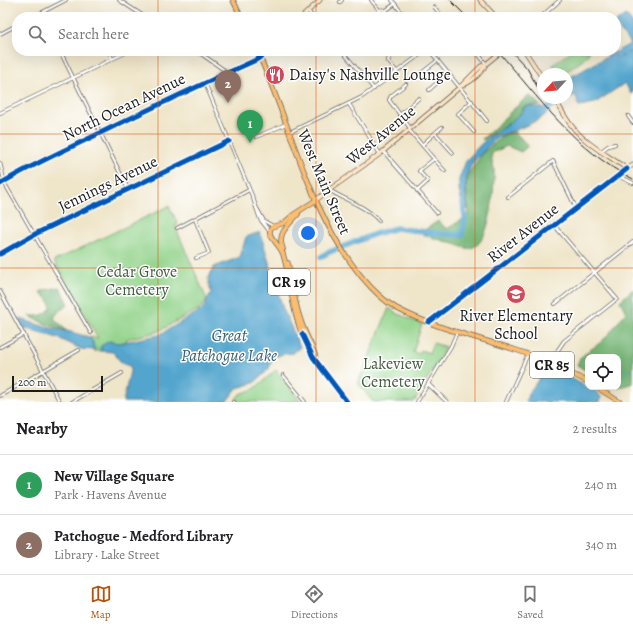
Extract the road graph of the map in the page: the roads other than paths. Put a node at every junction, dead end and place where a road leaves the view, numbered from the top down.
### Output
1 (66, 0) edge
2 (119, 0) edge
3 (233, 0) edge
4 (320, 0) edge
5 (371, 0) edge
6 (392, 0) edge
7 (480, 0) edge
8 (560, 0) edge
9 (395, 4) junction
10 (434, 7) dead end
11 (308, 11) edge
12 (380, 11) joint
13 (385, 11) joint
14 (43, 12) edge
15 (137, 12) edge
16 (239, 12) edge
17 (402, 12) edge
18 (438, 12) edge
19 (491, 12) edge
20 (547, 12) edge
21 (12, 28) edge
22 (0, 34) edge
23 (62, 56) edge
24 (111, 56) edge
25 (118, 56) edge
26 (204, 56) edge
27 (263, 56) edge
28 (346, 56) edge
29 (391, 56) edge
30 (418, 56) edge
31 (434, 56) edge
32 (480, 56) edge
33 (496, 56) edge
34 (528, 56) edge
35 (260, 58) junction
36 (112, 59) junction
37 (438, 60) junction
38 (486, 64) junction
39 (537, 70) edge
40 (227, 72) junction
41 (397, 72) junction
42 (448, 73) junction
43 (419, 75) dead end
44 (73, 78) junction
45 (205, 83) junction
46 (406, 84) dead end
47 (460, 87) junction
48 (374, 89) junction
49 (429, 90) dead end
50 (419, 98) dead end
51 (472, 101) junction
52 (349, 104) junction
53 (558, 104) edge
54 (0, 113) edge
55 (400, 115) junction
56 (628, 116) dead end
57 (487, 121) dead end
58 (287, 124) junction
59 (633, 124) edge
60 (442, 127) dead end
61 (409, 129) junction
62 (290, 132) junction
63 (474, 132) dead end
64 (100, 133) junction
65 (435, 133) junction
66 (256, 137) dead end
67 (229, 141) junction
68 (615, 144) dead end
69 (422, 145) junction
70 (600, 152) junction
71 (382, 153) junction
72 (453, 153) dead end
73 (434, 159) junction
74 (0, 163) edge
75 (633, 165) edge
76 (627, 169) junction
77 (445, 172) dead end
78 (618, 176) junction
79 (5, 181) junction
80 (633, 183) edge
81 (0, 184) edge
82 (128, 189) junction
83 (249, 190) junction
84 (328, 190) junction
85 (417, 190) junction
86 (508, 197) dead end
87 (316, 200) junction
88 (255, 204) junction
89 (576, 208) junction
90 (300, 212) junction
91 (438, 213) dead end
92 (194, 219) junction
93 (378, 221) dead end
94 (554, 225) junction
95 (276, 226) junction
96 (177, 228) dead end
97 (270, 232) junction
98 (34, 234) junction
99 (282, 235) junction
100 (274, 239) junction
101 (633, 242) edge
102 (0, 254) edge
103 (196, 258) dead end
104 (594, 272) junction
105 (0, 291) edge
106 (555, 304) dead end
107 (429, 322) junction
108 (457, 331) junction
109 (91, 332) dead end
110 (24, 334) junction
111 (0, 347) edge
112 (79, 350) dead end
113 (528, 354) junction
114 (316, 360) junction
115 (549, 363) junction
116 (44, 371) junction
117 (122, 373) dead end
118 (283, 375) dead end
119 (585, 381) edge
120 (428, 384) junction
121 (601, 390) edge
122 (0, 396) edge
123 (60, 402) edge
124 (72, 402) edge
125 (305, 402) edge
126 (347, 402) edge
127 (417, 402) edge
128 (447, 402) edge
129 (506, 402) edge
130 (620, 402) edge

1 - 14 street
2 - 15 street
3 - 16 main road
4 - 11 main road
5 - 12 street
6 - 9 street
7 - 19 main road
8 - 20 street
9 - 13 street
9 - 17 street
10 - 18 street
12 - 13 street
21 - 22 street
23 - 44 street
24 - 36 street
25 - 36 street
26 - 40 street
27 - 35 main road, North Ocean Avenue
28 - 48 street
29 - 41 street
30 - 41 street
31 - 37 street
32 - 38 street
33 - 38 main road, West Avenue
34 - 39 main road
35 - 40 main road, North Ocean Avenue
35 - 58 main road, West Main Street
36 - 44 street
37 - 42 street
37 - 43 street
38 - 47 main road, West Avenue
40 - 45 main road, North Ocean Avenue
41 - 48 street
42 - 47 street
42 - 49 street
44 - 54 street
44 - 64 street
45 - 64 main road, North Ocean Avenue
45 - 67 street
46 - 55 street
47 - 51 street
47 - 61 main road, West Avenue
48 - 52 street
50 - 55 street
51 - 57 street
51 - 63 street
52 - 62 street
52 - 71 street
53 - 70 main road
55 - 61 street
56 - 59 street
58 - 62 main road, West Main Street
58 - 66 street
60 - 65 street
61 - 69 street
61 - 71 main road, West Avenue
62 - 87 main road, West Main Street
64 - 79 main road, North Ocean Avenue
64 - 82 street
65 - 69 street
65 - 72 street
67 - 82 street, Jennings Avenue
67 - 83 street
68 - 70 street
69 - 73 street
70 - 76 main road
71 - 84 main road, West Avenue
71 - 85 street
73 - 77 street
73 - 85 street
74 - 79 street
75 - 76 main road, River Avenue
76 - 78 street, River Avenue
78 - 80 street
78 - 89 street, River Avenue
79 - 81 main road, North Ocean Avenue
79 - 98 street
82 - 98 street, Jennings Avenue
83 - 88 street
83 - 92 street
84 - 87 main road, West Avenue
84 - 93 street
85 - 91 street
86 - 89 street
87 - 90 main road
87 - 107 main road, West Main Street / CR 85
88 - 95 street
88 - 97 street
89 - 94 street, River Avenue
90 - 95 main road
90 - 99 main road
92 - 96 street
92 - 103 street
94 - 104 street
94 - 107 street, River Avenue
95 - 97 main road
95 - 99 main road, CR 19
97 - 100 main road, CR 19
98 - 102 street, Jennings Avenue
98 - 109 street
99 - 100 main road
99 - 114 main road, CR 19
100 - 114 main road, CR 19
101 - 104 street
104 - 106 street
104 - 115 street
105 - 110 street
107 - 108 main road, West Main Street / CR 85
108 - 113 main road, West Main Street / CR 85
108 - 120 street
110 - 111 street
110 - 116 street
112 - 116 street
113 - 115 main road, West Main Street / CR 85
113 - 129 street
114 - 126 main road, CR 19
115 - 119 main road, West Main Street / CR 85
116 - 122 street
116 - 123 street
117 - 124 street
118 - 125 street
120 - 127 street
120 - 128 street
121 - 130 main road

